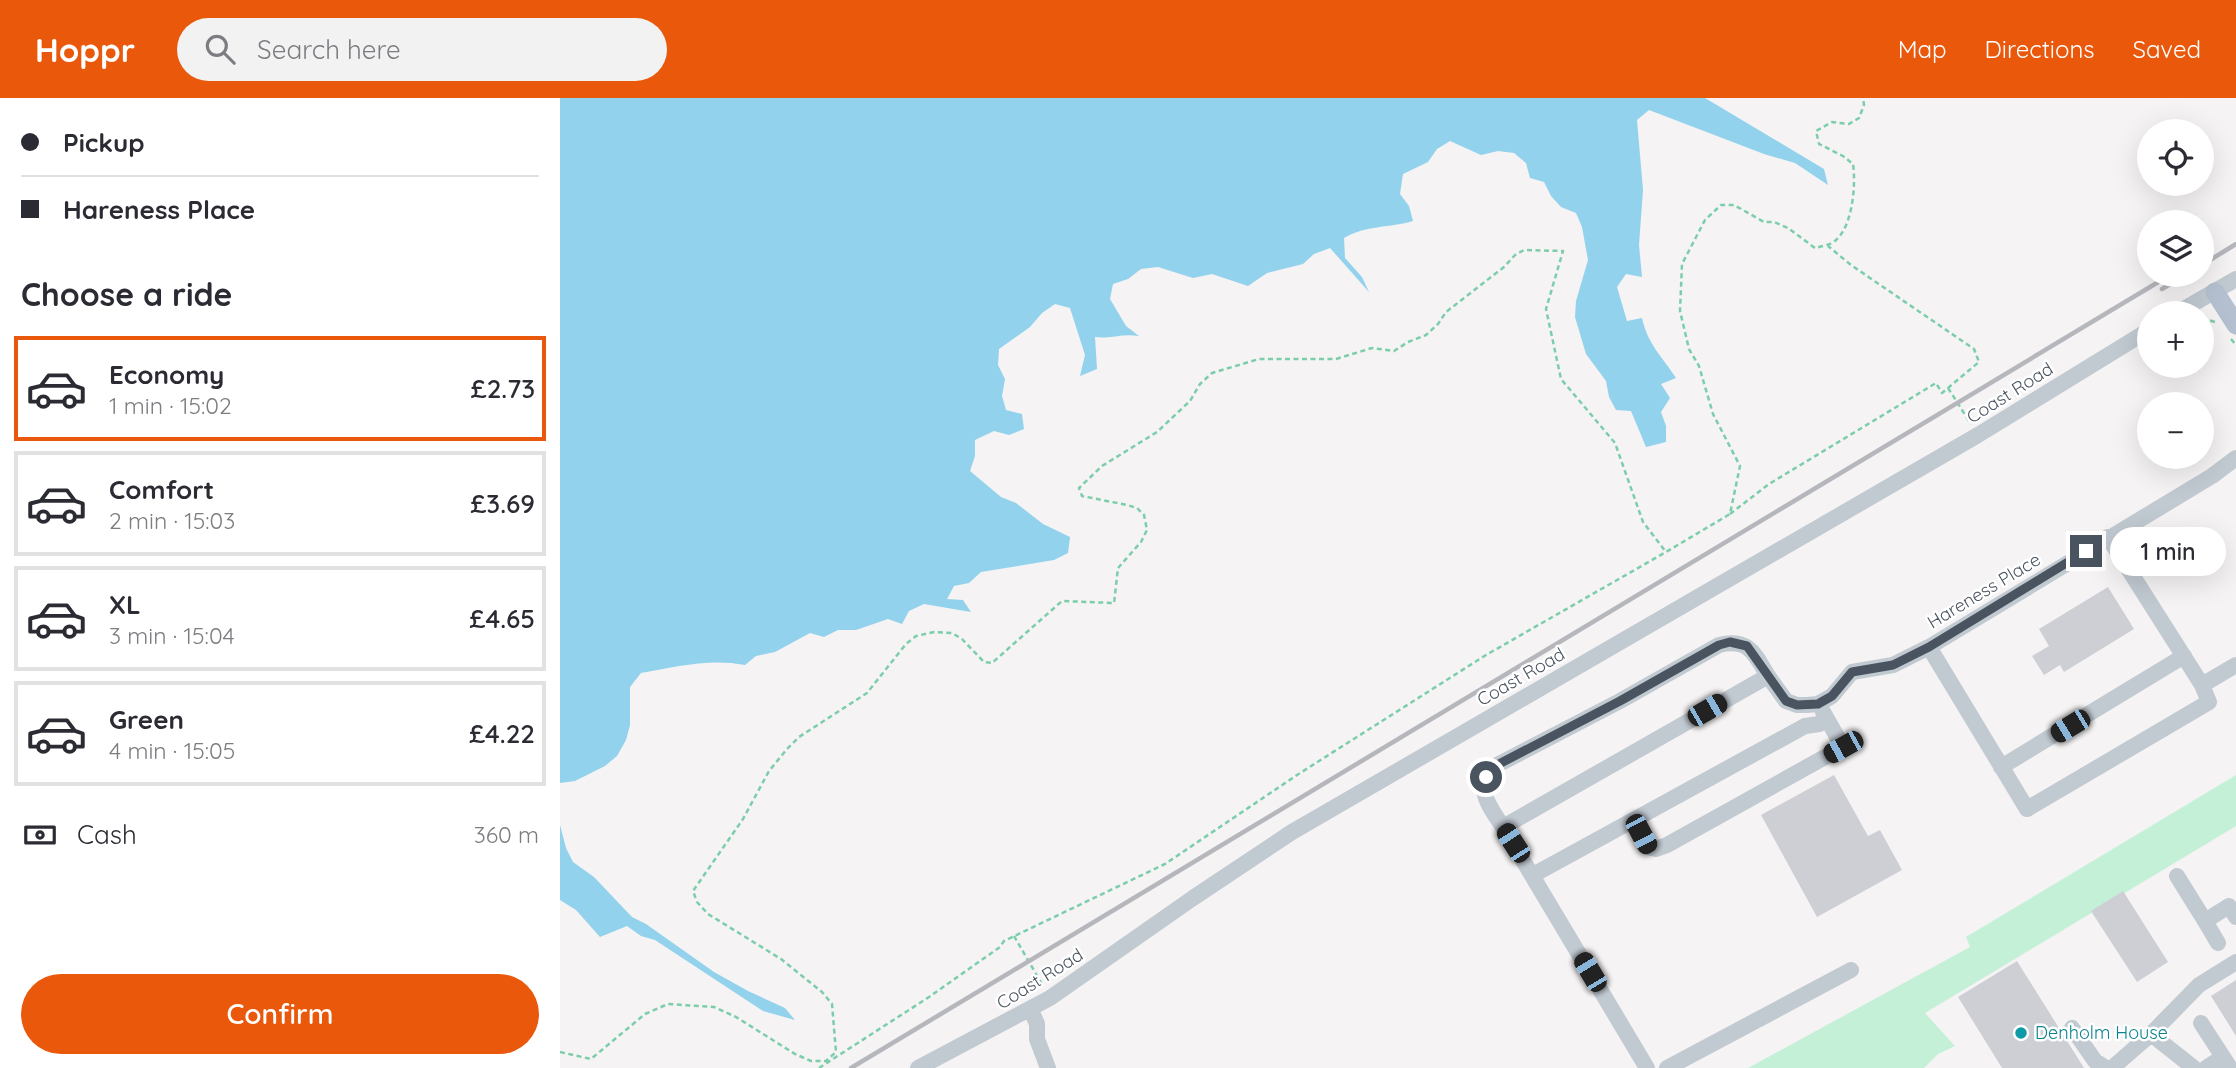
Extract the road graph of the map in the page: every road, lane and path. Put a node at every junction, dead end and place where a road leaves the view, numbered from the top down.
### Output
1 (1863, 98) edge
2 (1827, 244) junction
3 (2236, 279) edge
4 (2214, 292) junction
5 (2198, 301) edge
6 (2236, 325) edge
7 (2137, 337) edge
8 (1948, 388) junction
9 (1979, 435) junction
10 (2236, 458) edge
11 (1730, 514) junction
12 (2108, 537) junction
13 (1666, 552) junction
14 (1929, 647) junction
15 (2184, 656) junction
16 (2236, 665) edge
17 (1768, 676) junction
18 (2202, 685) junction
19 (1818, 704) junction
20 (1827, 720) junction
21 (2001, 767) junction
22 (1634, 821) junction
23 (1503, 827) junction
24 (1533, 875) junction
25 (2177, 876) dead end
26 (2236, 917) edge
27 (2205, 921) junction
28 (1014, 936) junction
29 (2218, 943) dead end
30 (2236, 962) edge
31 (1851, 970) dead end
32 (1050, 998) junction
33 (1031, 1010) junction
34 (2201, 1023) dead end
35 (2072, 1028) dead end
36 (2151, 1034) junction
37 (560, 1052) edge
38 (2227, 1062) edge
39 (819, 1068) edge
40 (918, 1068) edge
41 (1048, 1068) edge
42 (1647, 1068) edge
43 (1667, 1068) edge
44 (2109, 1068) edge
45 (2194, 1068) edge
46 (2206, 1068) edge

1 - 2 path
2 - 8 path
2 - 11 path
3 - 4 street
4 - 5 street
4 - 6 main road
7 - 9 street, Coast Road
8 - 9 path
8 - 11 path
9 - 32 street, Coast Road
10 - 12 street, Hareness Place
11 - 13 path
12 - 14 street, Hareness Place
12 - 15 street
13 - 28 path
13 - 37 path
14 - 19 street, Hareness Place
14 - 21 street
15 - 18 street
15 - 21 street
16 - 18 street
17 - 19 street
17 - 23 street
17 - 23 street
18 - 21 street
19 - 20 street
20 - 22 street
20 - 22 street
22 - 24 street
23 - 24 street
24 - 42 street
25 - 27 street
26 - 27 street
27 - 29 street
28 - 32 path
28 - 39 path
30 - 36 street
31 - 43 street
32 - 33 street, Coast Road
33 - 40 street, Coast Road
33 - 41 street
34 - 38 street
35 - 44 street
36 - 44 street
36 - 45 street
38 - 46 street

